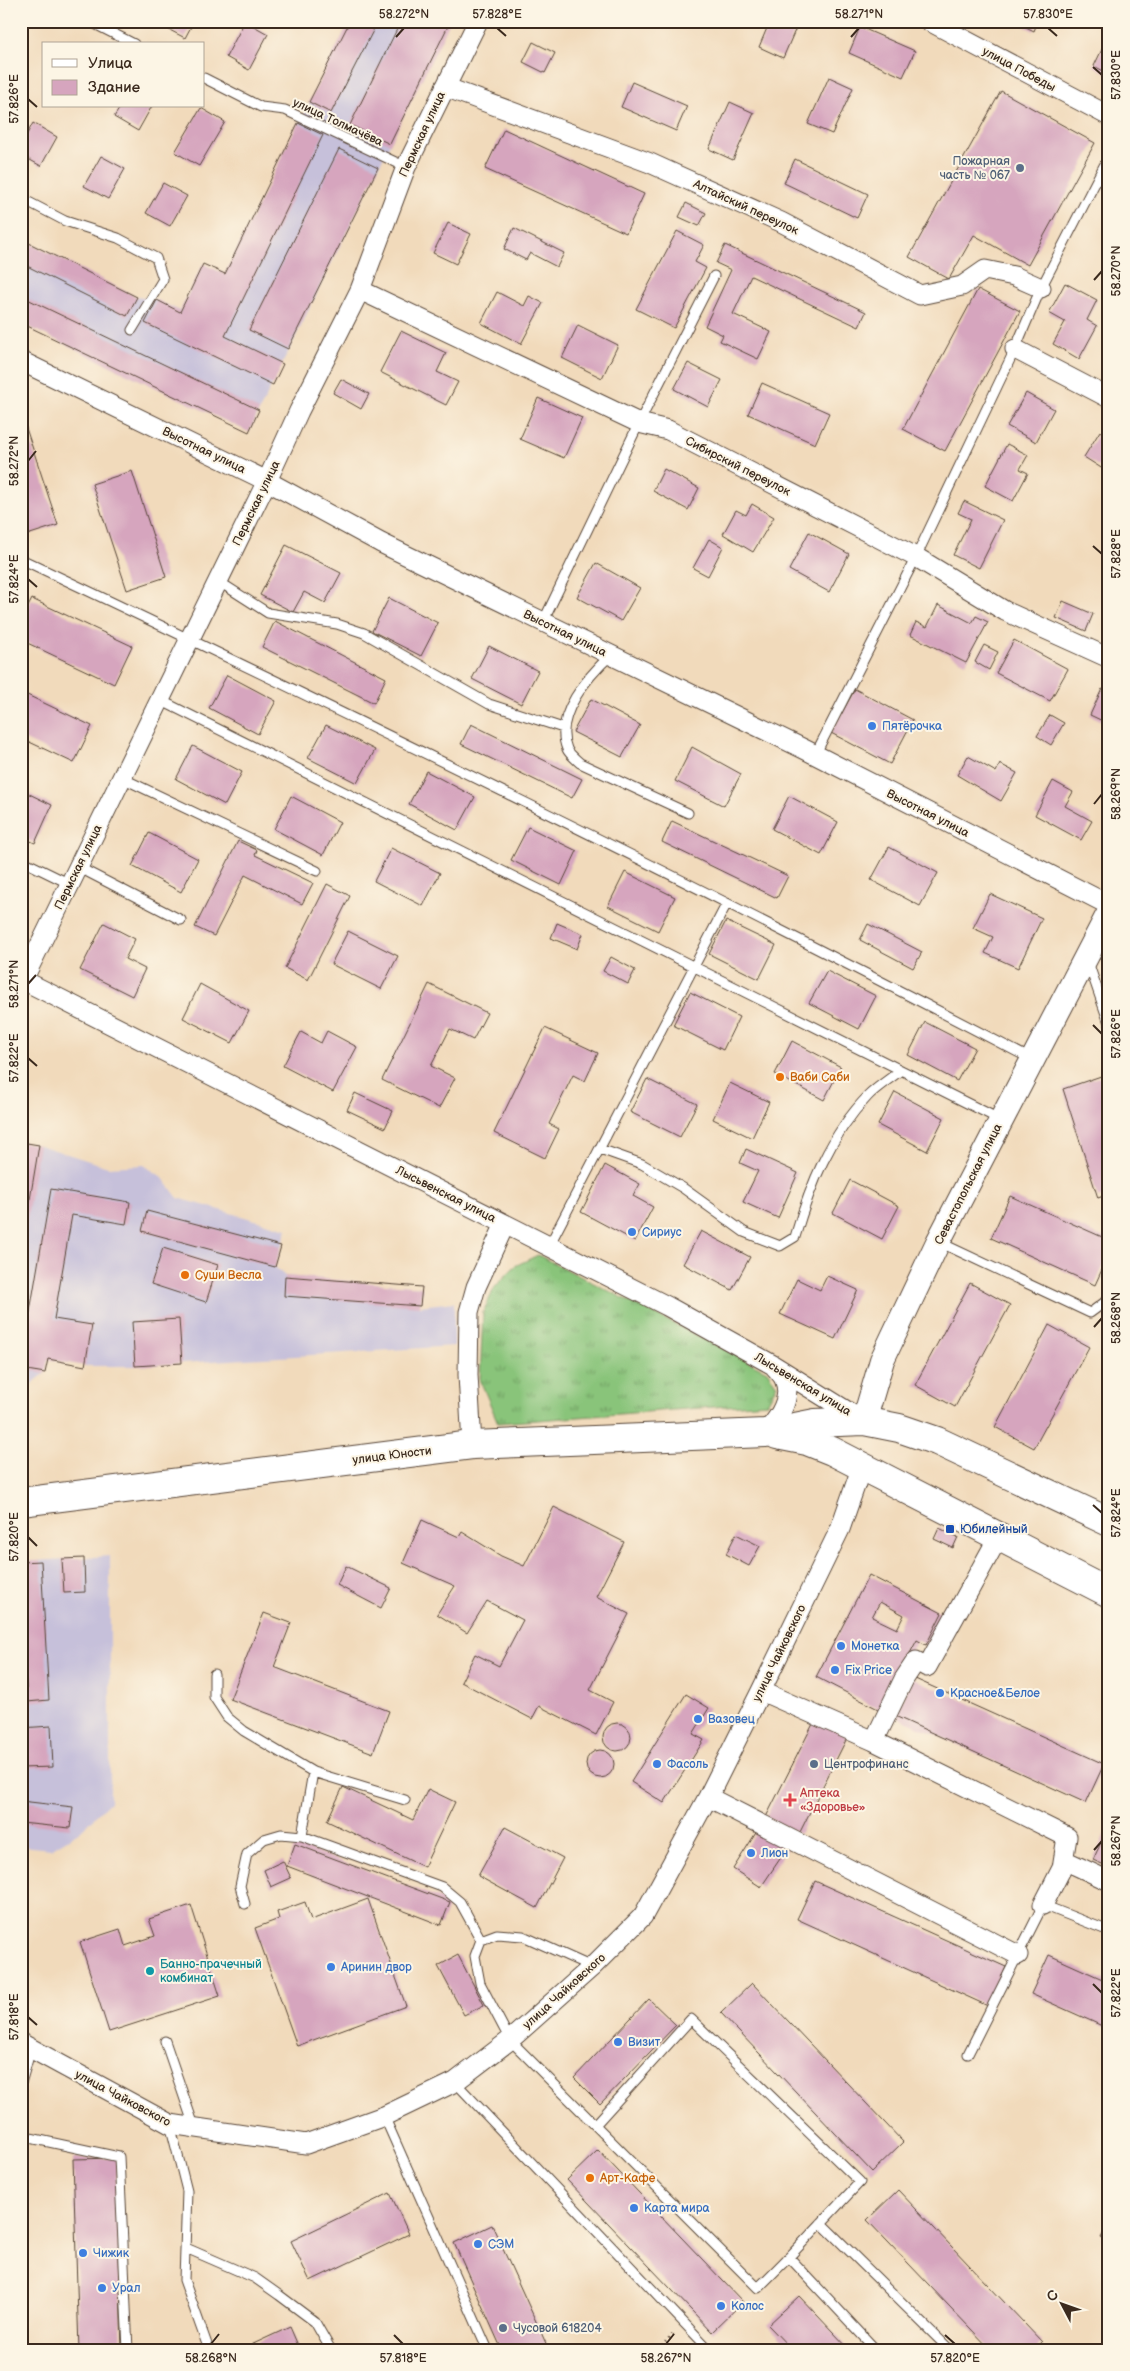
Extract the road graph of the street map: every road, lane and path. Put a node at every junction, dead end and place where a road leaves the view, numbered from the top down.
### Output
1 (89, 21) edge
2 (929, 21) edge
3 (476, 22) edge
4 (130, 42) edge
5 (205, 79) edge
6 (444, 87) junction
7 (1109, 116) edge
8 (1109, 156) edge
9 (406, 167) junction
10 (21, 198) edge
11 (714, 276) dead end
12 (1041, 288) junction
13 (360, 290) junction
14 (132, 330) dead end
15 (1015, 349) junction
16 (21, 361) edge
17 (1109, 398) edge
18 (639, 423) junction
19 (267, 481) junction
20 (916, 557) junction
21 (21, 559) edge
22 (218, 580) junction
23 (543, 622) junction
24 (190, 639) junction
25 (611, 655) junction
26 (1109, 658) edge
27 (160, 700) junction
28 (563, 728) junction
29 (815, 755) junction
30 (122, 778) junction
31 (688, 812) dead end
32 (21, 860) edge
33 (78, 867) junction
34 (317, 871) dead end
35 (70, 884) junction
36 (727, 903) junction
37 (1109, 905) edge
38 (1109, 913) edge
39 (181, 920) dead end
40 (1086, 957) junction
41 (694, 966) junction
42 (22, 979) edge
43 (1109, 1023) edge
44 (1032, 1059) junction
45 (901, 1070) junction
46 (1001, 1120) junction
47 (600, 1149) junction
48 (505, 1224) junction
49 (938, 1242) junction
50 (549, 1246) junction
51 (1109, 1299) edge
52 (773, 1365) junction
53 (864, 1421) junction
54 (765, 1433) junction
55 (472, 1446) junction
56 (862, 1466) junction
57 (21, 1502) edge
58 (1109, 1522) edge
59 (999, 1536) junction
60 (1109, 1593) edge
61 (214, 1674) dead end
62 (761, 1692) junction
63 (874, 1741) junction
64 (313, 1772) junction
65 (708, 1797) junction
66 (405, 1800) dead end
67 (302, 1836) junction
68 (1064, 1860) junction
69 (1109, 1881) edge
70 (245, 1904) dead end
71 (1043, 1905) junction
72 (1109, 1931) edge
73 (482, 1940) junction
74 (1018, 1955) junction
75 (592, 1967) junction
76 (510, 2040) junction
77 (165, 2041) dead end
78 (26, 2046) edge
79 (968, 2054) dead end
80 (455, 2082) junction
81 (21, 2083) edge
82 (384, 2116) junction
83 (170, 2124) junction
84 (595, 2125) junction
85 (195, 2129) junction
86 (21, 2136) edge
87 (821, 2223) junction
88 (186, 2248) junction
89 (789, 2257) junction
90 (683, 2322) junction
91 (705, 2345) dead end
92 (128, 2350) edge
93 (209, 2350) edge
94 (331, 2350) edge
95 (488, 2350) edge
96 (659, 2350) edge
97 (876, 2350) edge
98 (950, 2350) edge

1 - 4 lane
2 - 7 street, улица Победы
3 - 6 street, Пермская улица
5 - 9 lane, улица Толмачёва
6 - 9 street, Пермская улица
6 - 12 street, Алтайский переулок
8 - 12 lane
9 - 13 street, Пермская улица
10 - 14 lane
11 - 18 lane
12 - 15 lane
13 - 18 street, Сибирский переулок
13 - 19 street, Пермская улица
15 - 17 street
15 - 20 lane
16 - 19 street, Высотная улица
18 - 20 street, Сибирский переулок
18 - 23 lane
19 - 22 street, Пермская улица
19 - 23 street, Высотная улица
20 - 26 street, Сибирский переулок
20 - 29 lane
21 - 24 lane
22 - 24 street, Пермская улица
22 - 28 lane
23 - 25 street, Высотная улица
24 - 27 street, Пермская улица
24 - 36 lane
25 - 28 lane
25 - 29 street, Высотная улица
27 - 30 street, Пермская улица
27 - 41 lane
28 - 31 lane
29 - 37 street, Высотная улица
30 - 33 street, Пермская улица
30 - 34 lane
32 - 35 lane
33 - 35 street, Пермская улица
33 - 39 lane
35 - 42 street, Пермская улица
36 - 41 lane
36 - 44 lane
38 - 40 street, Севастопольская улица
40 - 43 lane
40 - 44 street, Севастопольская улица
41 - 45 lane
41 - 47 lane
42 - 48 street, Лысьвенская улица
44 - 46 street, Севастопольская улица
45 - 46 lane
45 - 47 lane
46 - 49 street, Севастопольская улица
47 - 50 lane
48 - 50 street, Лысьвенская улица
48 - 55 street
49 - 51 lane
49 - 53 street, Севастопольская улица
50 - 52 street, Лысьвенская улица
52 - 53 street, Лысьвенская улица
52 - 54 street
53 - 54 main road, Лысьвенская улица
53 - 56 main road, Севастопольская улица
53 - 58 main road, Лысьвенская улица
54 - 55 main road, улица Юности
54 - 56 main road
55 - 57 main road, улица Юности
56 - 59 main road
56 - 62 street, улица Чайковского
59 - 60 main road
59 - 63 street
61 - 64 lane
62 - 63 street
62 - 65 street, улица Чайковского
63 - 68 street
64 - 66 lane
64 - 67 lane
65 - 74 street
65 - 75 street, улица Чайковского
67 - 70 lane
67 - 73 lane
68 - 69 street
68 - 71 street
71 - 72 lane
71 - 74 lane
73 - 75 lane
73 - 76 lane
74 - 79 lane
75 - 76 street, улица Чайковского
76 - 80 street, улица Чайковского
76 - 84 lane
77 - 85 lane
78 - 81 lane
78 - 83 street, улица Чайковского
80 - 82 street, улица Чайковского
80 - 90 lane
82 - 85 street, улица Чайковского
82 - 95 lane
83 - 85 street, улица Чайковского
83 - 88 lane
84 - 87 lane
84 - 89 lane
86 - 92 lane
87 - 89 lane
87 - 98 lane
88 - 93 lane
88 - 94 lane
89 - 97 lane
90 - 91 lane
90 - 96 path

